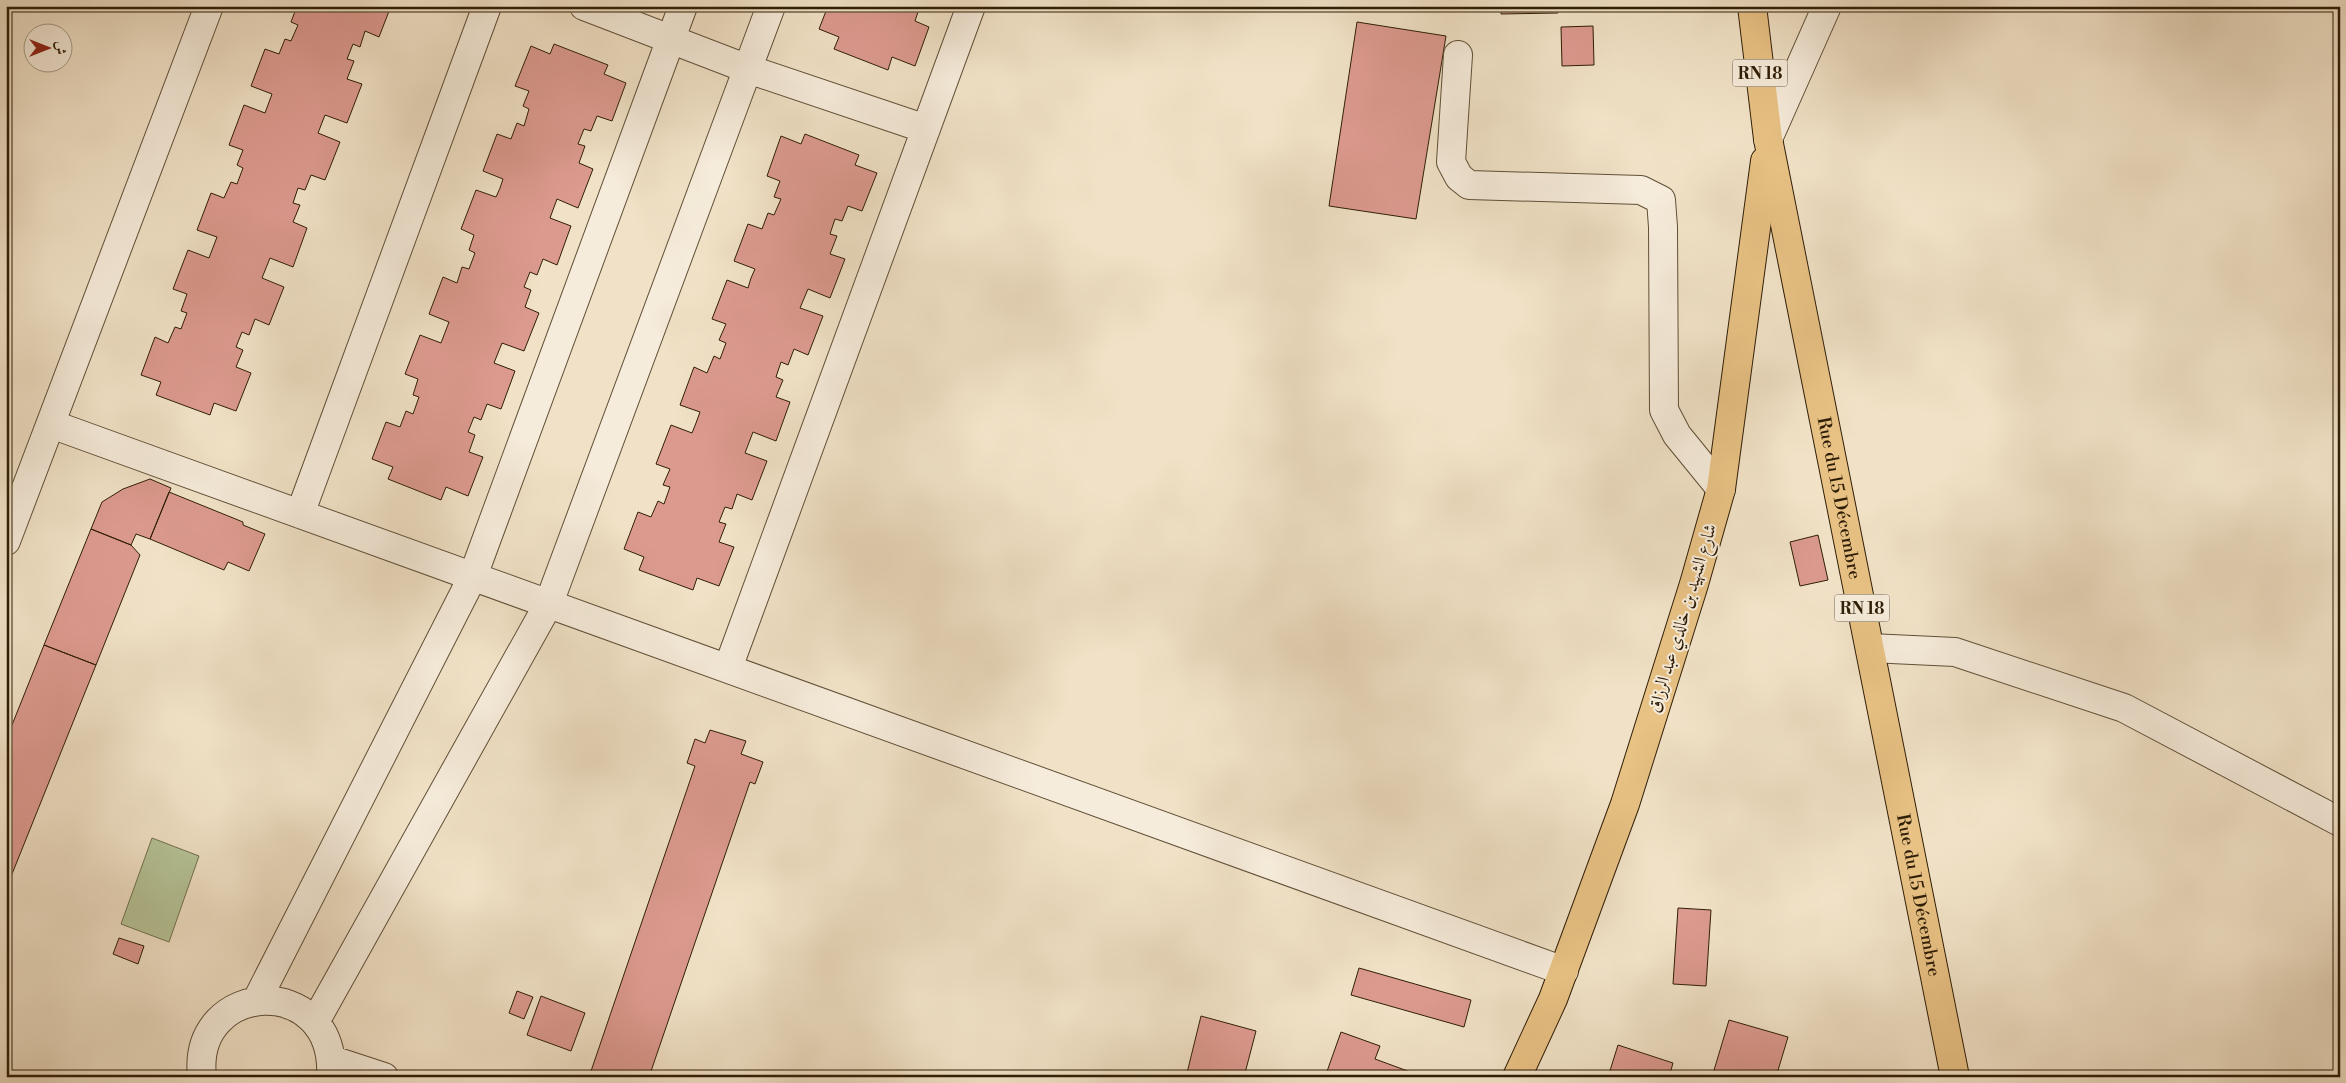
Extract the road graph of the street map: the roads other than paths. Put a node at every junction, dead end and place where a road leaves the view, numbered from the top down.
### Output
1 (209, 6) edge
2 (488, 6) edge
3 (584, 6) edge
4 (683, 6) edge
5 (771, 6) edge
6 (971, 6) edge
7 (1752, 6) edge
8 (1827, 6) edge
9 (671, 39) junction
10 (1458, 55) dead end
11 (748, 69) junction
12 (926, 129) junction
13 (1768, 139) junction
14 (51, 424) junction
15 (1720, 489) junction
16 (300, 514) junction
17 (6, 541) edge
18 (473, 576) junction
19 (549, 604) junction
20 (1870, 648) junction
21 (728, 668) junction
22 (2340, 822) edge
23 (1564, 971) junction
24 (257, 1000) junction
25 (315, 1022) junction
26 (331, 1068) edge
27 (202, 1077) edge
28 (384, 1077) edge
29 (1517, 1077) edge
30 (1955, 1077) edge

1 - 14 street
2 - 16 street
3 - 9 street
4 - 9 street
5 - 11 street
6 - 12 street
7 - 13 main road, Rue du 15 Décembre / RN 18
8 - 13 street
9 - 11 street
9 - 18 street
10 - 15 street
11 - 12 street
11 - 19 street
12 - 21 street
13 - 15 main road, شارع الشهيد بن خالدي عبد الرزاق
13 - 20 main road, Rue du 15 Décembre / RN 18
14 - 16 street
14 - 17 street
15 - 23 main road, شارع الشهيد بن خالدي عبد الرزاق
16 - 18 street
18 - 19 street
18 - 24 street
19 - 21 street
19 - 25 street
20 - 22 street
20 - 30 main road, Rue du 15 Décembre / RN 18
21 - 23 street
23 - 29 main road, شارع الشهيد بن خالدي عبد الرزاق
24 - 25 street
24 - 27 street
25 - 26 street
26 - 28 street

